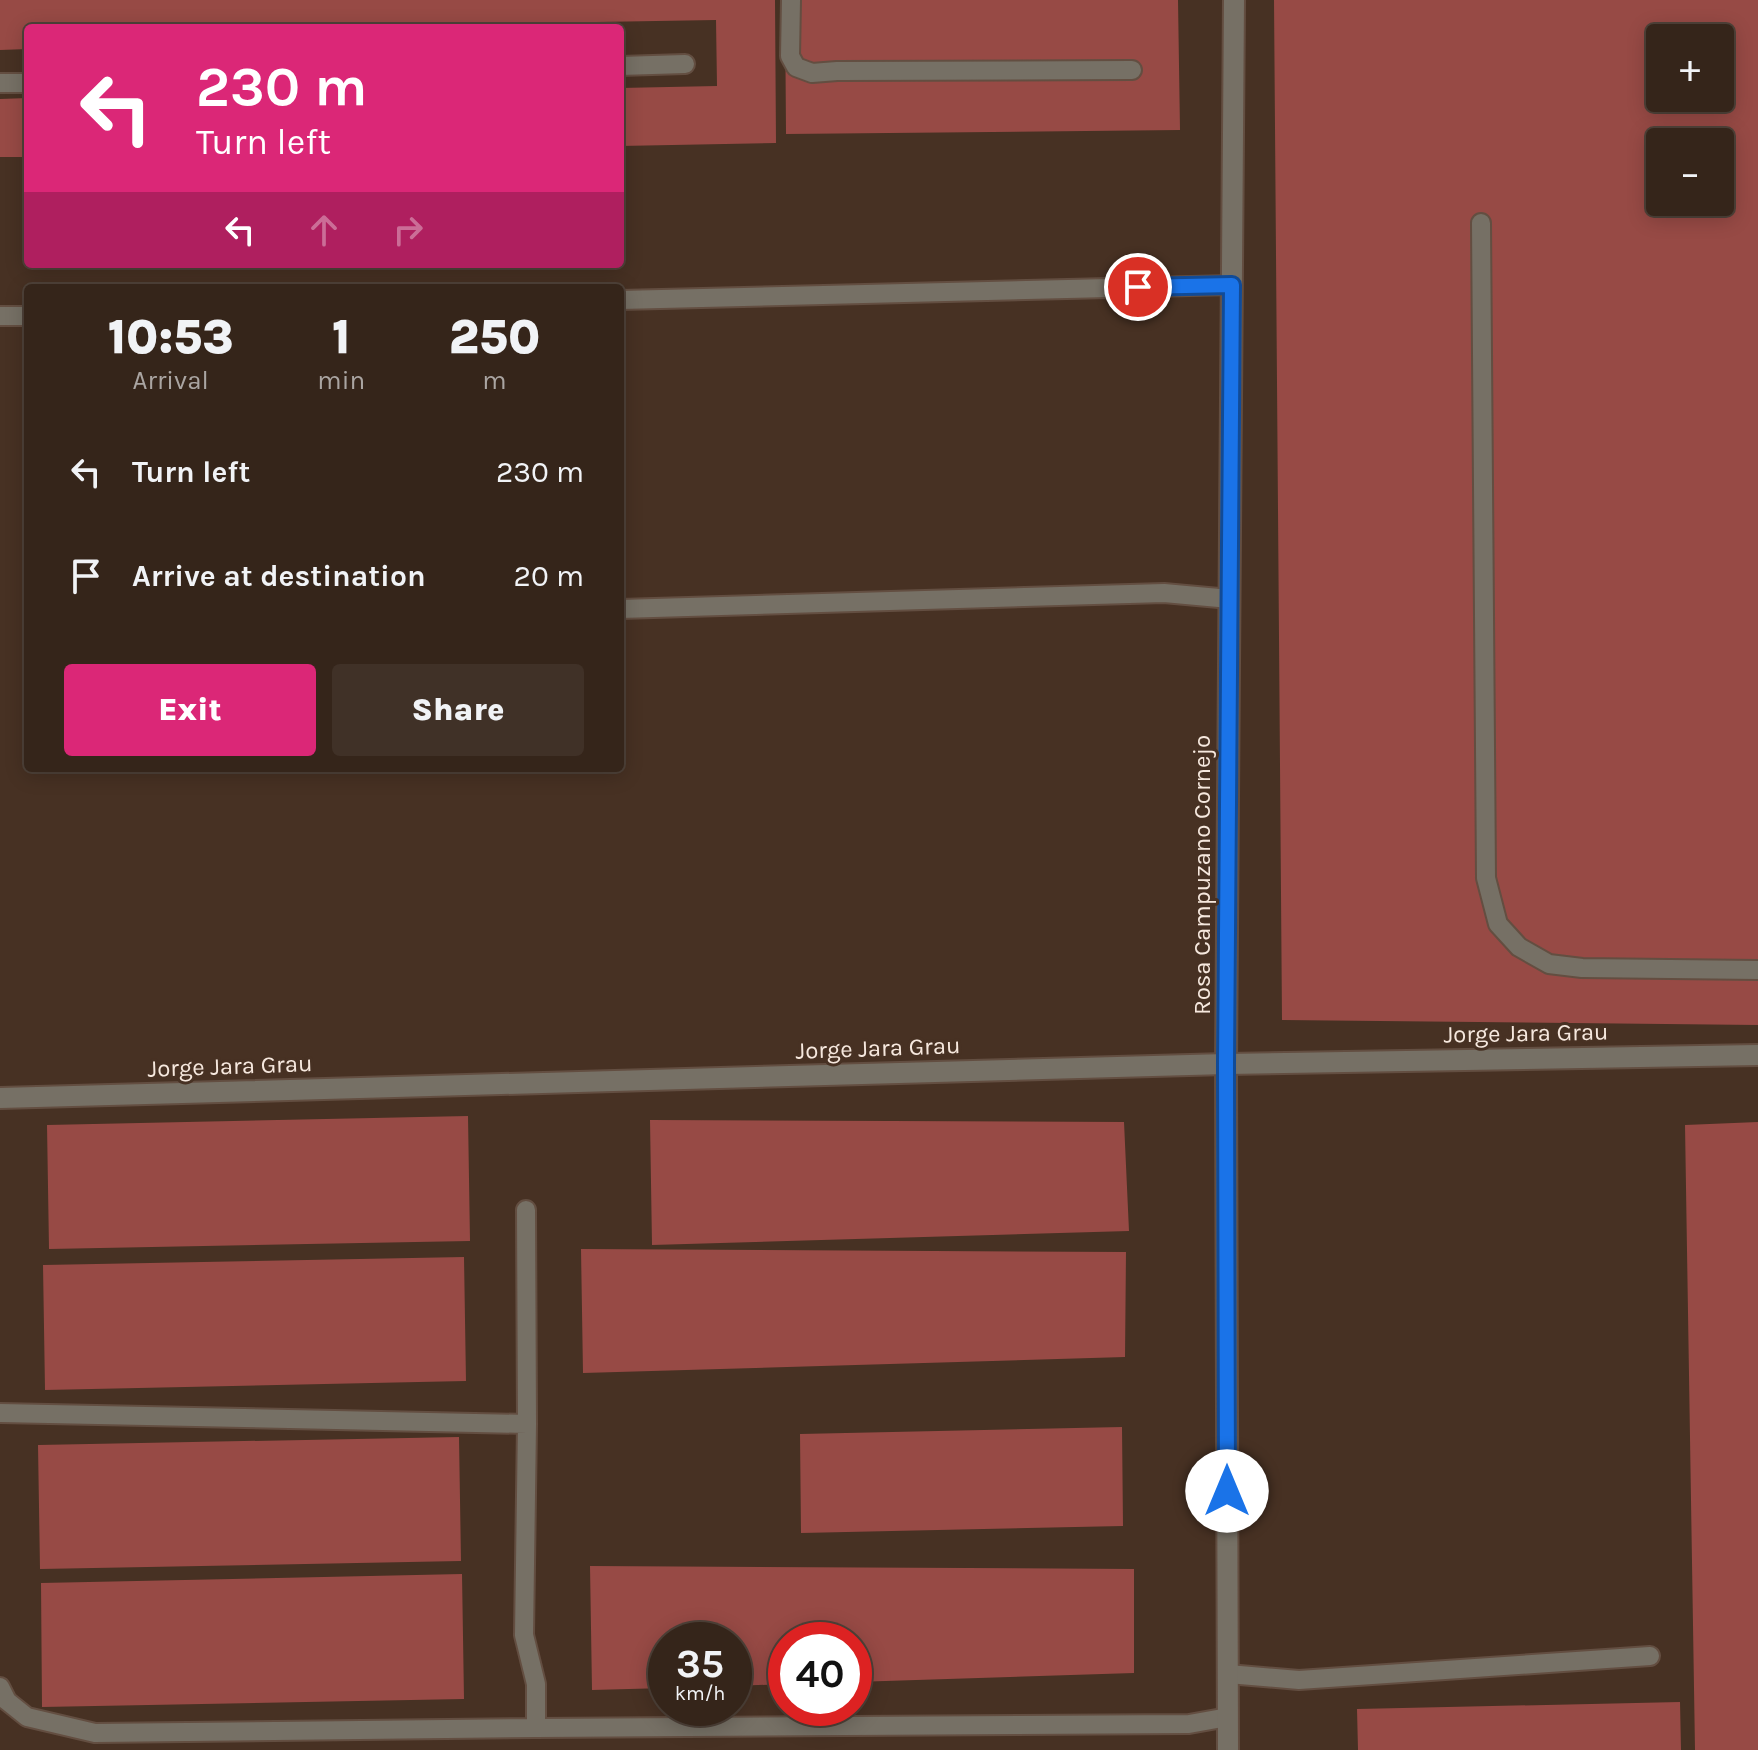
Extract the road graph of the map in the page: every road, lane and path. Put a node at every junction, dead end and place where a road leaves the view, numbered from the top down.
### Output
1 (791, 0) edge
2 (1234, 0) edge
3 (685, 64) dead end
4 (624, 66) edge
5 (1132, 70) dead end
6 (0, 83) edge
7 (24, 83) edge
8 (1481, 223) dead end
9 (1232, 285) junction
10 (624, 300) edge
11 (0, 316) edge
12 (24, 316) edge
13 (1230, 599) junction
14 (624, 609) edge
15 (1758, 970) edge
16 (1758, 1055) edge
17 (1226, 1064) junction
18 (0, 1098) edge
19 (526, 1210) dead end
20 (0, 1413) edge
21 (527, 1424) junction
22 (1650, 1656) dead end
23 (1228, 1674) junction
24 (0, 1687) edge
25 (1228, 1717) junction
26 (536, 1728) junction
27 (1228, 1750) edge

1 - 5 lane
2 - 9 street, Rosa Campuzano Cornejo
3 - 4 lane
6 - 7 lane
8 - 15 lane
9 - 10 lane
9 - 13 street, Rosa Campuzano Cornejo
11 - 12 lane
13 - 14 lane
13 - 17 street, Rosa Campuzano Cornejo
16 - 17 street, Jorge Jara Grau
17 - 18 street, Jorge Jara Grau
17 - 23 street, Rosa Campuzano Cornejo
19 - 21 lane
20 - 21 lane
21 - 26 lane
22 - 23 lane
23 - 25 street, Rosa Campuzano Cornejo
24 - 26 lane
25 - 26 lane
25 - 27 street, Rosa Campuzano Cornejo

